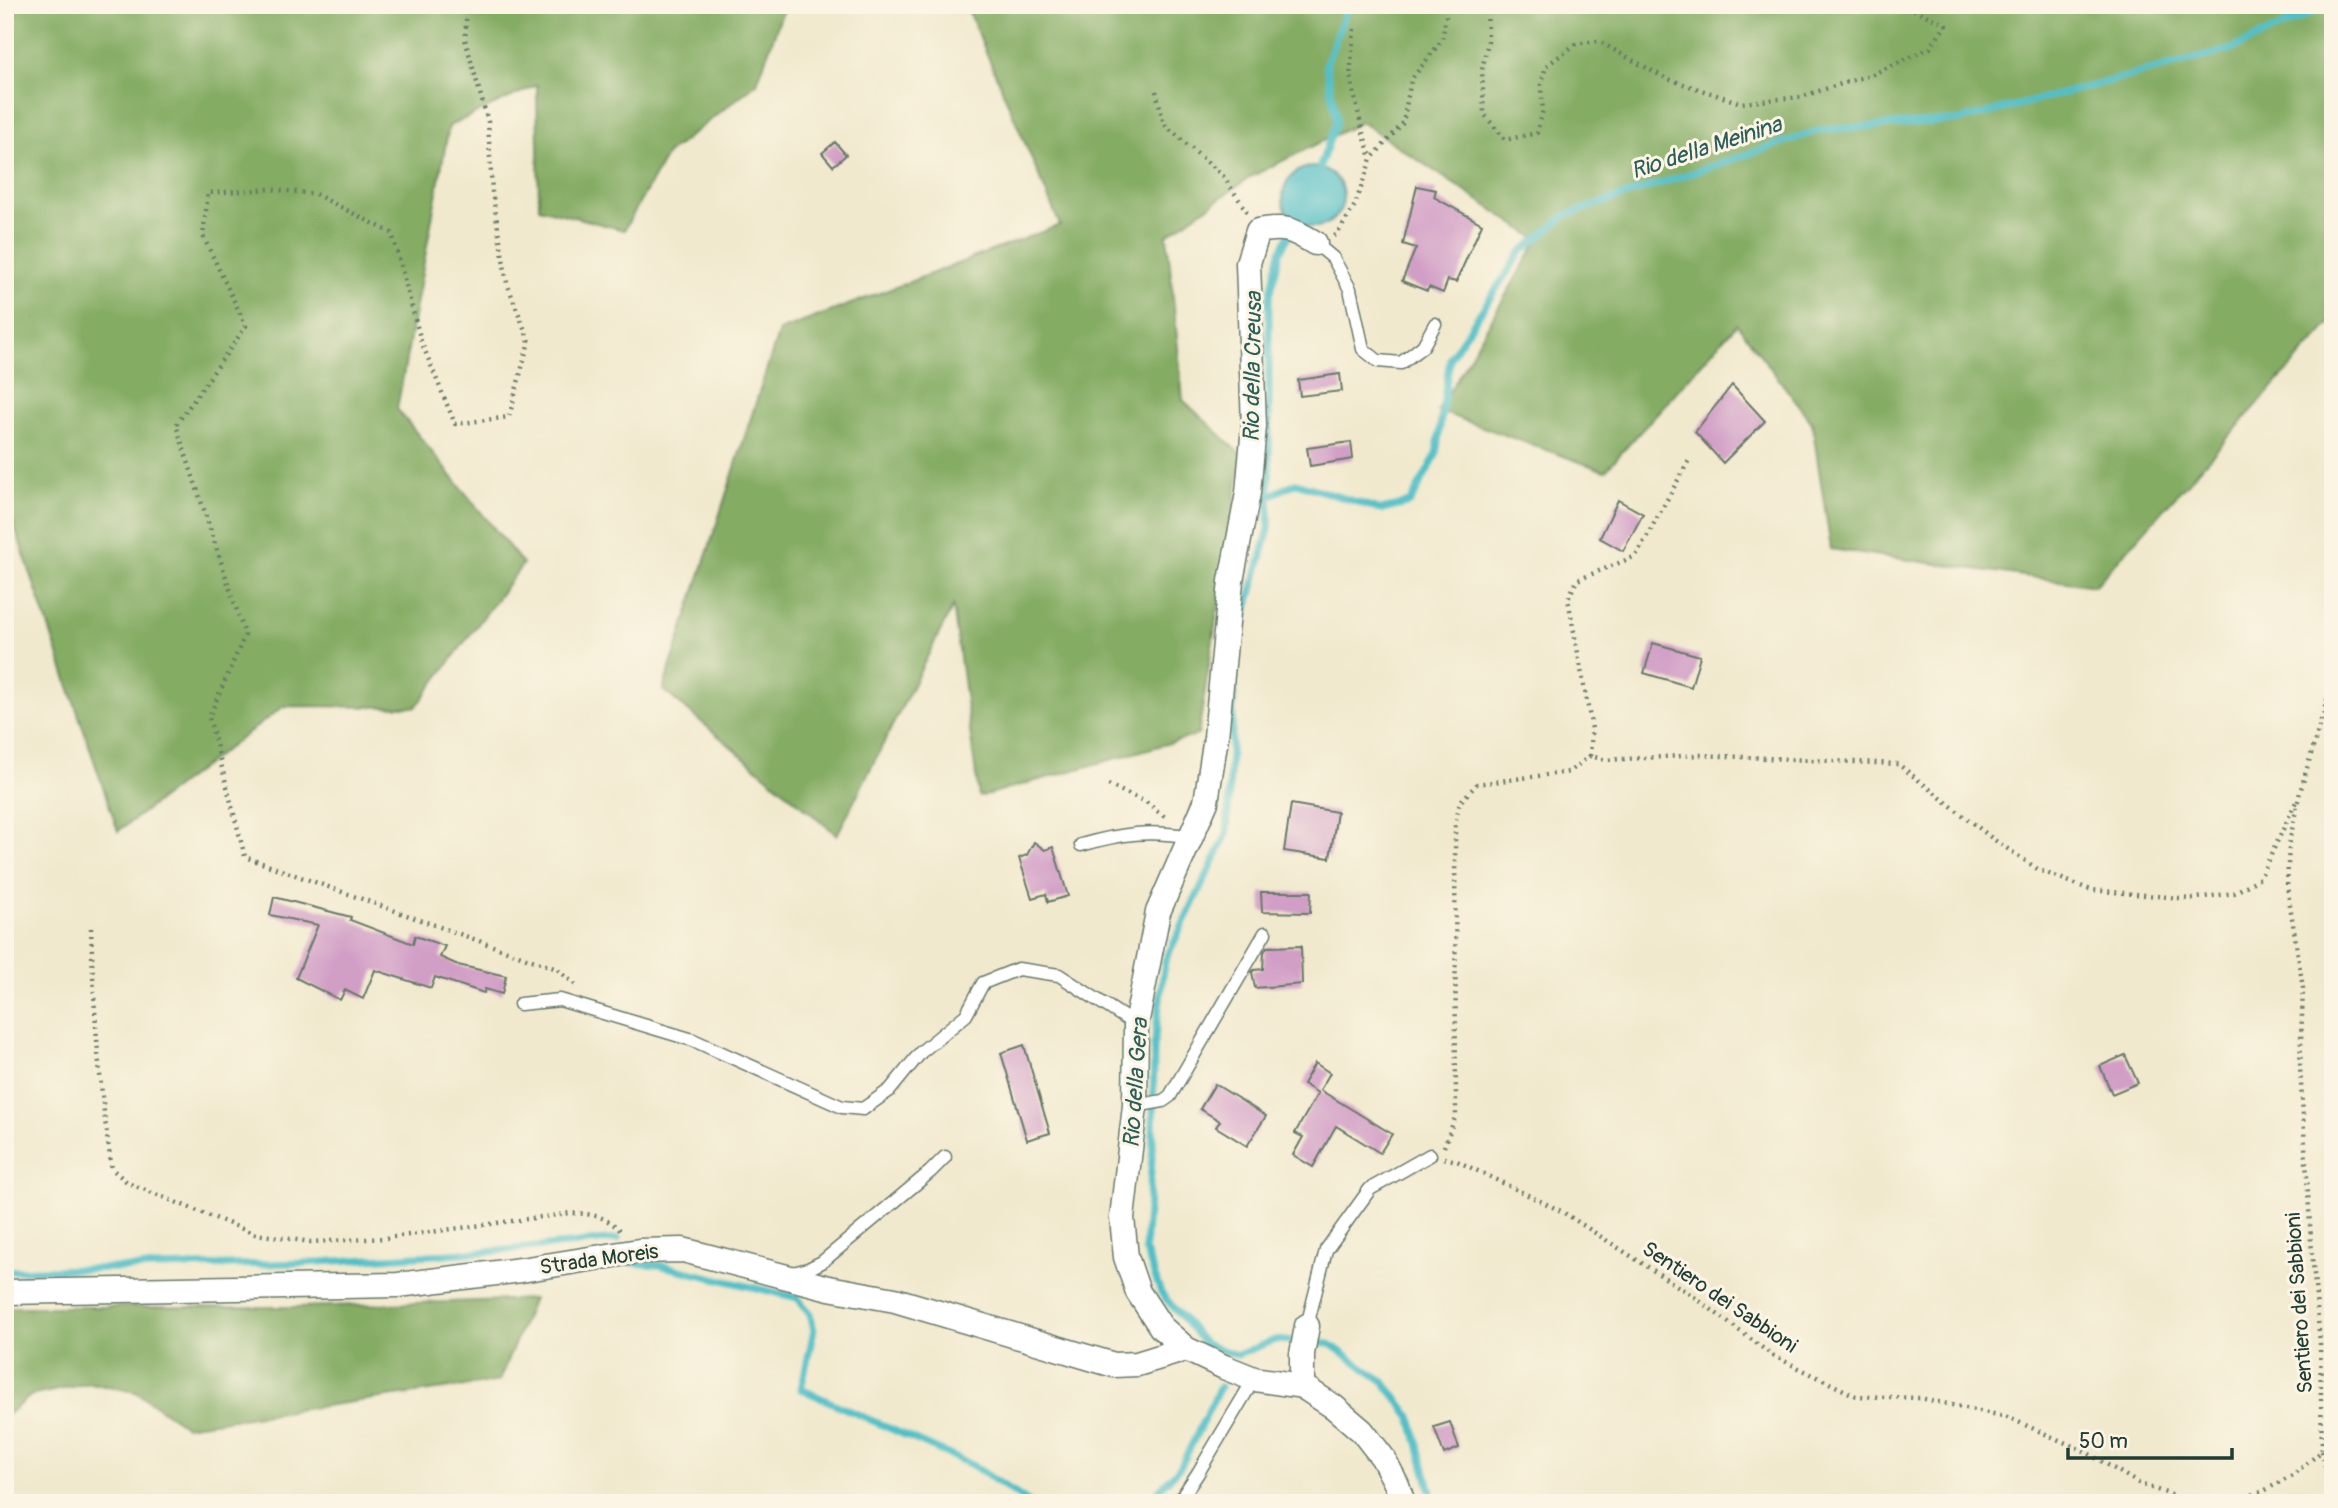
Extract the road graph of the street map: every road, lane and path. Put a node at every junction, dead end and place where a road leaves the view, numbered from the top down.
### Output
1 (467, 5) edge
2 (1448, 5) edge
3 (1487, 5) edge
4 (1879, 5) edge
5 (1354, 29) dead end
6 (1156, 91) dead end
7 (1371, 159) junction
8 (1258, 231) junction
9 (1315, 243) junction
10 (1434, 324) dead end
11 (1689, 460) dead end
12 (2333, 671) edge
13 (1590, 756) junction
14 (1108, 785) dead end
15 (2300, 792) junction
16 (1192, 837) junction
17 (1081, 845) dead end
18 (91, 928) dead end
19 (1265, 933) dead end
20 (585, 992) dead end
21 (520, 1004) dead end
22 (1136, 1025) junction
23 (1142, 1105) junction
24 (1430, 1154) junction
25 (944, 1157) dead end
26 (639, 1251) junction
27 (786, 1275) junction
28 (5, 1292) edge
29 (1307, 1326) joint
30 (1186, 1349) junction
31 (1254, 1379) junction
32 (1302, 1386) junction
33 (2322, 1451) junction
34 (1178, 1503) edge
35 (1403, 1503) edge
36 (2332, 1503) edge

1 - 20 path
2 - 7 path
3 - 4 path
5 - 7 path
6 - 8 path
7 - 9 path
8 - 9 street
8 - 16 street
9 - 10 lane
11 - 13 path
12 - 15 path, Sentiero dei Sabbioni
13 - 15 path
13 - 24 path
14 - 16 path
15 - 33 path, Sentiero dei Sabbioni
16 - 17 lane
16 - 22 street
18 - 26 path
19 - 23 lane
21 - 22 lane
22 - 23 street
23 - 30 street
24 - 29 lane
24 - 33 path, Sentiero dei Sabbioni
25 - 27 lane
26 - 27 street, Strada Moreis
26 - 28 street, Strada Moreis
27 - 30 street, Strada Moreis
29 - 32 street
30 - 31 street
31 - 32 street
31 - 34 lane
32 - 35 street
33 - 36 path

